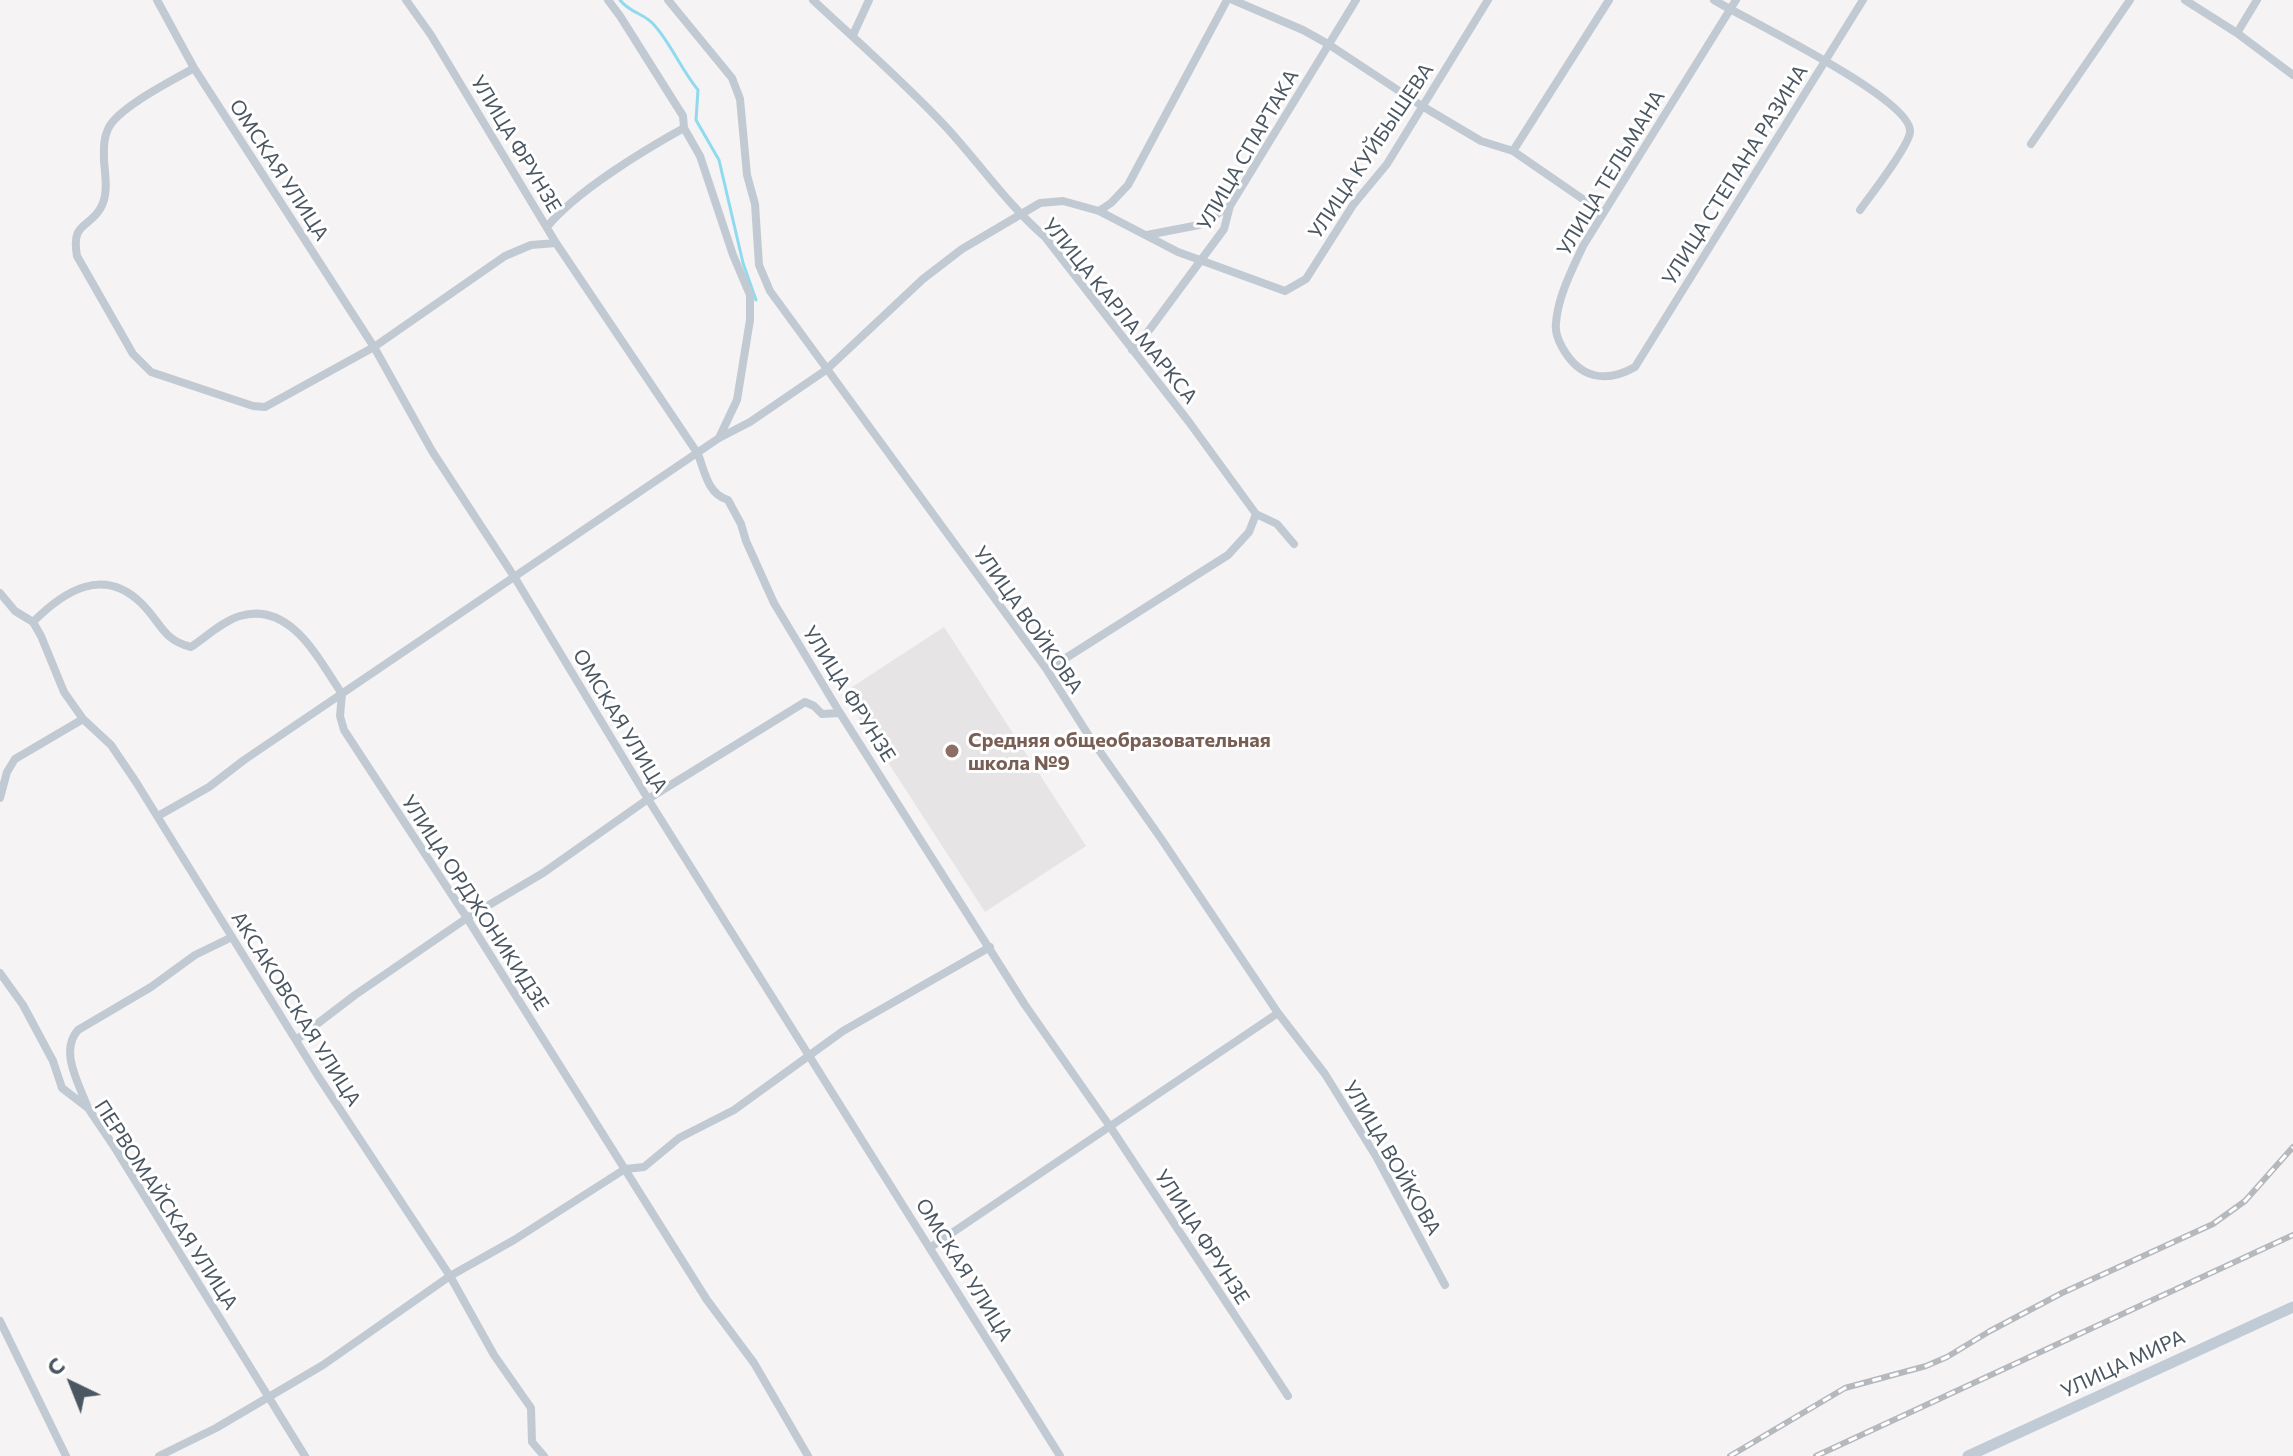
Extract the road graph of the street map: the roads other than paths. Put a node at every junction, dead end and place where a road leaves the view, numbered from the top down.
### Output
1 (157, 0) edge
2 (406, 0) edge
3 (608, 0) edge
4 (668, 0) edge
5 (813, 0) edge
6 (869, 0) edge
7 (1230, 0) edge
8 (1356, 0) edge
9 (1488, 0) edge
10 (1609, 0) edge
11 (1714, 0) edge
12 (1736, 0) edge
13 (1863, 0) edge
14 (2130, 0) edge
15 (2185, 0) edge
16 (2257, 0) edge
17 (1729, 9) junction
18 (2237, 33) junction
19 (853, 35) junction
20 (1328, 44) junction
21 (1825, 61) junction
22 (194, 68) junction
23 (2293, 75) edge
24 (1422, 106) junction
25 (684, 128) junction
26 (2031, 144) dead end
27 (1513, 151) junction
28 (1230, 206) junction
29 (1860, 210) dead end
30 (1099, 211) junction
31 (1603, 213) junction
32 (1019, 214) junction
33 (547, 227) junction
34 (1146, 235) junction
35 (556, 243) junction
36 (1200, 259) junction
37 (374, 347) junction
38 (1132, 350) junction
39 (1580, 369) joint
40 (826, 370) junction
41 (719, 438) junction
42 (698, 454) junction
43 (1256, 514) junction
44 (1294, 544) dead end
45 (515, 578) junction
46 (0, 593) edge
47 (33, 622) junction
48 (1047, 670) junction
49 (342, 694) junction
50 (840, 713) junction
51 (83, 719) junction
52 (0, 798) edge
53 (648, 799) junction
54 (158, 816) junction
55 (467, 918) junction
56 (232, 937) junction
57 (990, 947) junction
58 (0, 973) edge
59 (1278, 1013) junction
60 (296, 1040) junction
61 (810, 1058) junction
62 (88, 1108) junction
63 (1111, 1128) junction
64 (625, 1169) junction
65 (931, 1247) junction
66 (450, 1276) junction
67 (1445, 1285) dead end
68 (2293, 1307) edge
69 (0, 1321) edge
70 (1288, 1396) dead end
71 (269, 1397) junction
72 (66, 1456) edge
73 (159, 1456) edge
74 (305, 1456) edge
75 (544, 1456) edge
76 (808, 1456) edge
77 (1060, 1456) edge
78 (1968, 1456) edge

1 - 22 street, ОМСКАЯ УЛИЦА
2 - 33 street, УЛИЦА ФРУНЗЕ
3 - 25 street
4 - 40 street, УЛИЦА ВОЙКОВА
5 - 19 street, УЛИЦА КАРЛА МАРКСА
6 - 19 street
7 - 20 street
7 - 30 street
8 - 20 street, УЛИЦА СПАРТАКА
9 - 24 street, УЛИЦА КУЙБЫШЕВА
10 - 27 street
11 - 17 street
12 - 17 street, УЛИЦА ТЕЛЬМАНА
13 - 21 street, УЛИЦА СТЕПАНА РАЗИНА
14 - 26 street
15 - 18 street
16 - 18 street
17 - 21 street
17 - 31 street, УЛИЦА ТЕЛЬМАНА
18 - 23 street
19 - 32 street, УЛИЦА КАРЛА МАРКСА
20 - 24 street
20 - 28 street, УЛИЦА СПАРТАКА
21 - 29 street
21 - 39 street, УЛИЦА СТЕПАНА РАЗИНА
22 - 37 street, ОМСКАЯ УЛИЦА
22 - 37 street
24 - 27 street
24 - 36 street, УЛИЦА КУЙБЫШЕВА
25 - 33 street
25 - 41 street
27 - 31 street
28 - 34 street
28 - 36 street, УЛИЦА СПАРТАКА
30 - 32 street
30 - 34 street
31 - 39 street, УЛИЦА ТЕЛЬМАНА
32 - 38 street, УЛИЦА КАРЛА МАРКСА
32 - 40 street
33 - 35 street, УЛИЦА ФРУНЗЕ
34 - 36 street
35 - 37 street
35 - 42 street, УЛИЦА ФРУНЗЕ
36 - 38 street, УЛИЦА СПАРТАКА
37 - 45 street, ОМСКАЯ УЛИЦА
38 - 43 street, УЛИЦА КАРЛА МАРКСА
40 - 41 street
40 - 48 street, УЛИЦА ВОЙКОВА
41 - 42 street
42 - 45 street
42 - 50 street, УЛИЦА ФРУНЗЕ
43 - 44 street, УЛИЦА КАРЛА МАРКСА
43 - 48 street
45 - 49 street
45 - 53 street, ОМСКАЯ УЛИЦА
46 - 47 street, АКСАКОВСКАЯ УЛИЦА
47 - 49 street, УЛИЦА ОРДЖОНИКИДЗЕ
47 - 51 street, АКСАКОВСКАЯ УЛИЦА
48 - 59 street, УЛИЦА ВОЙКОВА
49 - 54 street
49 - 55 street, УЛИЦА ОРДЖОНИКИДЗЕ
50 - 53 street
50 - 57 street, УЛИЦА ФРУНЗЕ
51 - 52 street
51 - 54 street, АКСАКОВСКАЯ УЛИЦА
53 - 55 street
53 - 61 street, ОМСКАЯ УЛИЦА
54 - 56 street, АКСАКОВСКАЯ УЛИЦА
55 - 60 street
55 - 64 street, УЛИЦА ОРДЖОНИКИДЗЕ
56 - 60 street, АКСАКОВСКАЯ УЛИЦА
56 - 62 street
57 - 61 street
57 - 63 street, УЛИЦА ФРУНЗЕ
58 - 62 street, ПЕРВОМАЙСКАЯ УЛИЦА
59 - 63 street
59 - 67 street, УЛИЦА ВОЙКОВА
60 - 66 street, АКСАКОВСКАЯ УЛИЦА
61 - 64 street
61 - 65 street, ОМСКАЯ УЛИЦА
62 - 71 street, ПЕРВОМАЙСКАЯ УЛИЦА
63 - 65 street
63 - 70 street, УЛИЦА ФРУНЗЕ
64 - 66 street
64 - 76 street, УЛИЦА ОРДЖОНИКИДЗЕ
65 - 77 street, ОМСКАЯ УЛИЦА
66 - 71 street
66 - 75 street, АКСАКОВСКАЯ УЛИЦА
68 - 78 street, УЛИЦА МИРА
69 - 72 street
71 - 73 street
71 - 74 street, ПЕРВОМАЙСКАЯ УЛИЦА

